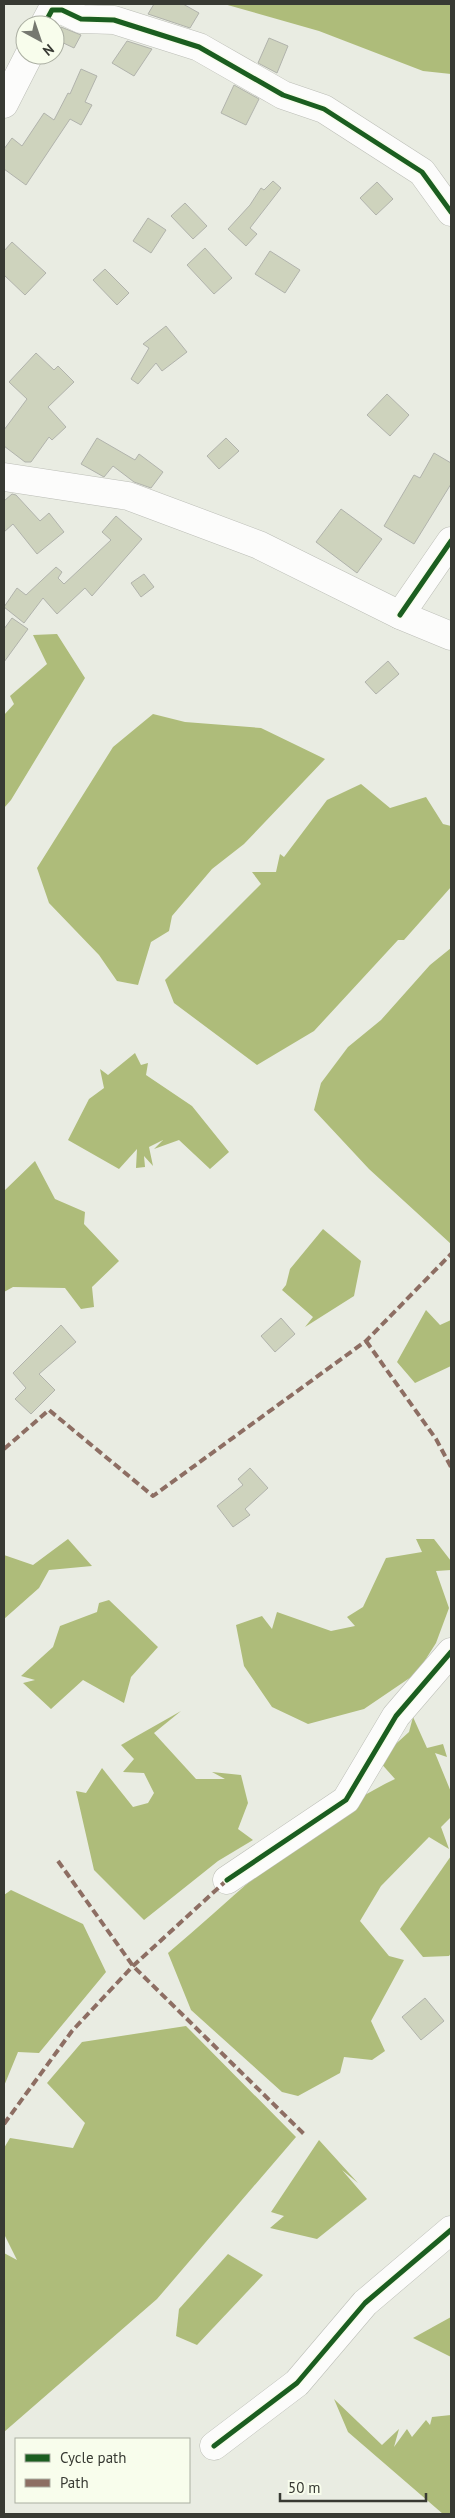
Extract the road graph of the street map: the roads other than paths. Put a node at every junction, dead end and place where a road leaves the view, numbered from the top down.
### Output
1 (49, 15) edge
2 (24, 65) edge
3 (4, 104) edge
4 (451, 212) edge
5 (4, 477) edge
6 (451, 541) edge
7 (400, 615) junction
8 (451, 636) edge
9 (451, 1652) edge
10 (227, 1880) dead end
11 (451, 2230) edge
12 (214, 2446) dead end

1 - 4 street
2 - 3 street
5 - 7 street
6 - 7 street
7 - 8 street
9 - 10 street
11 - 12 street

